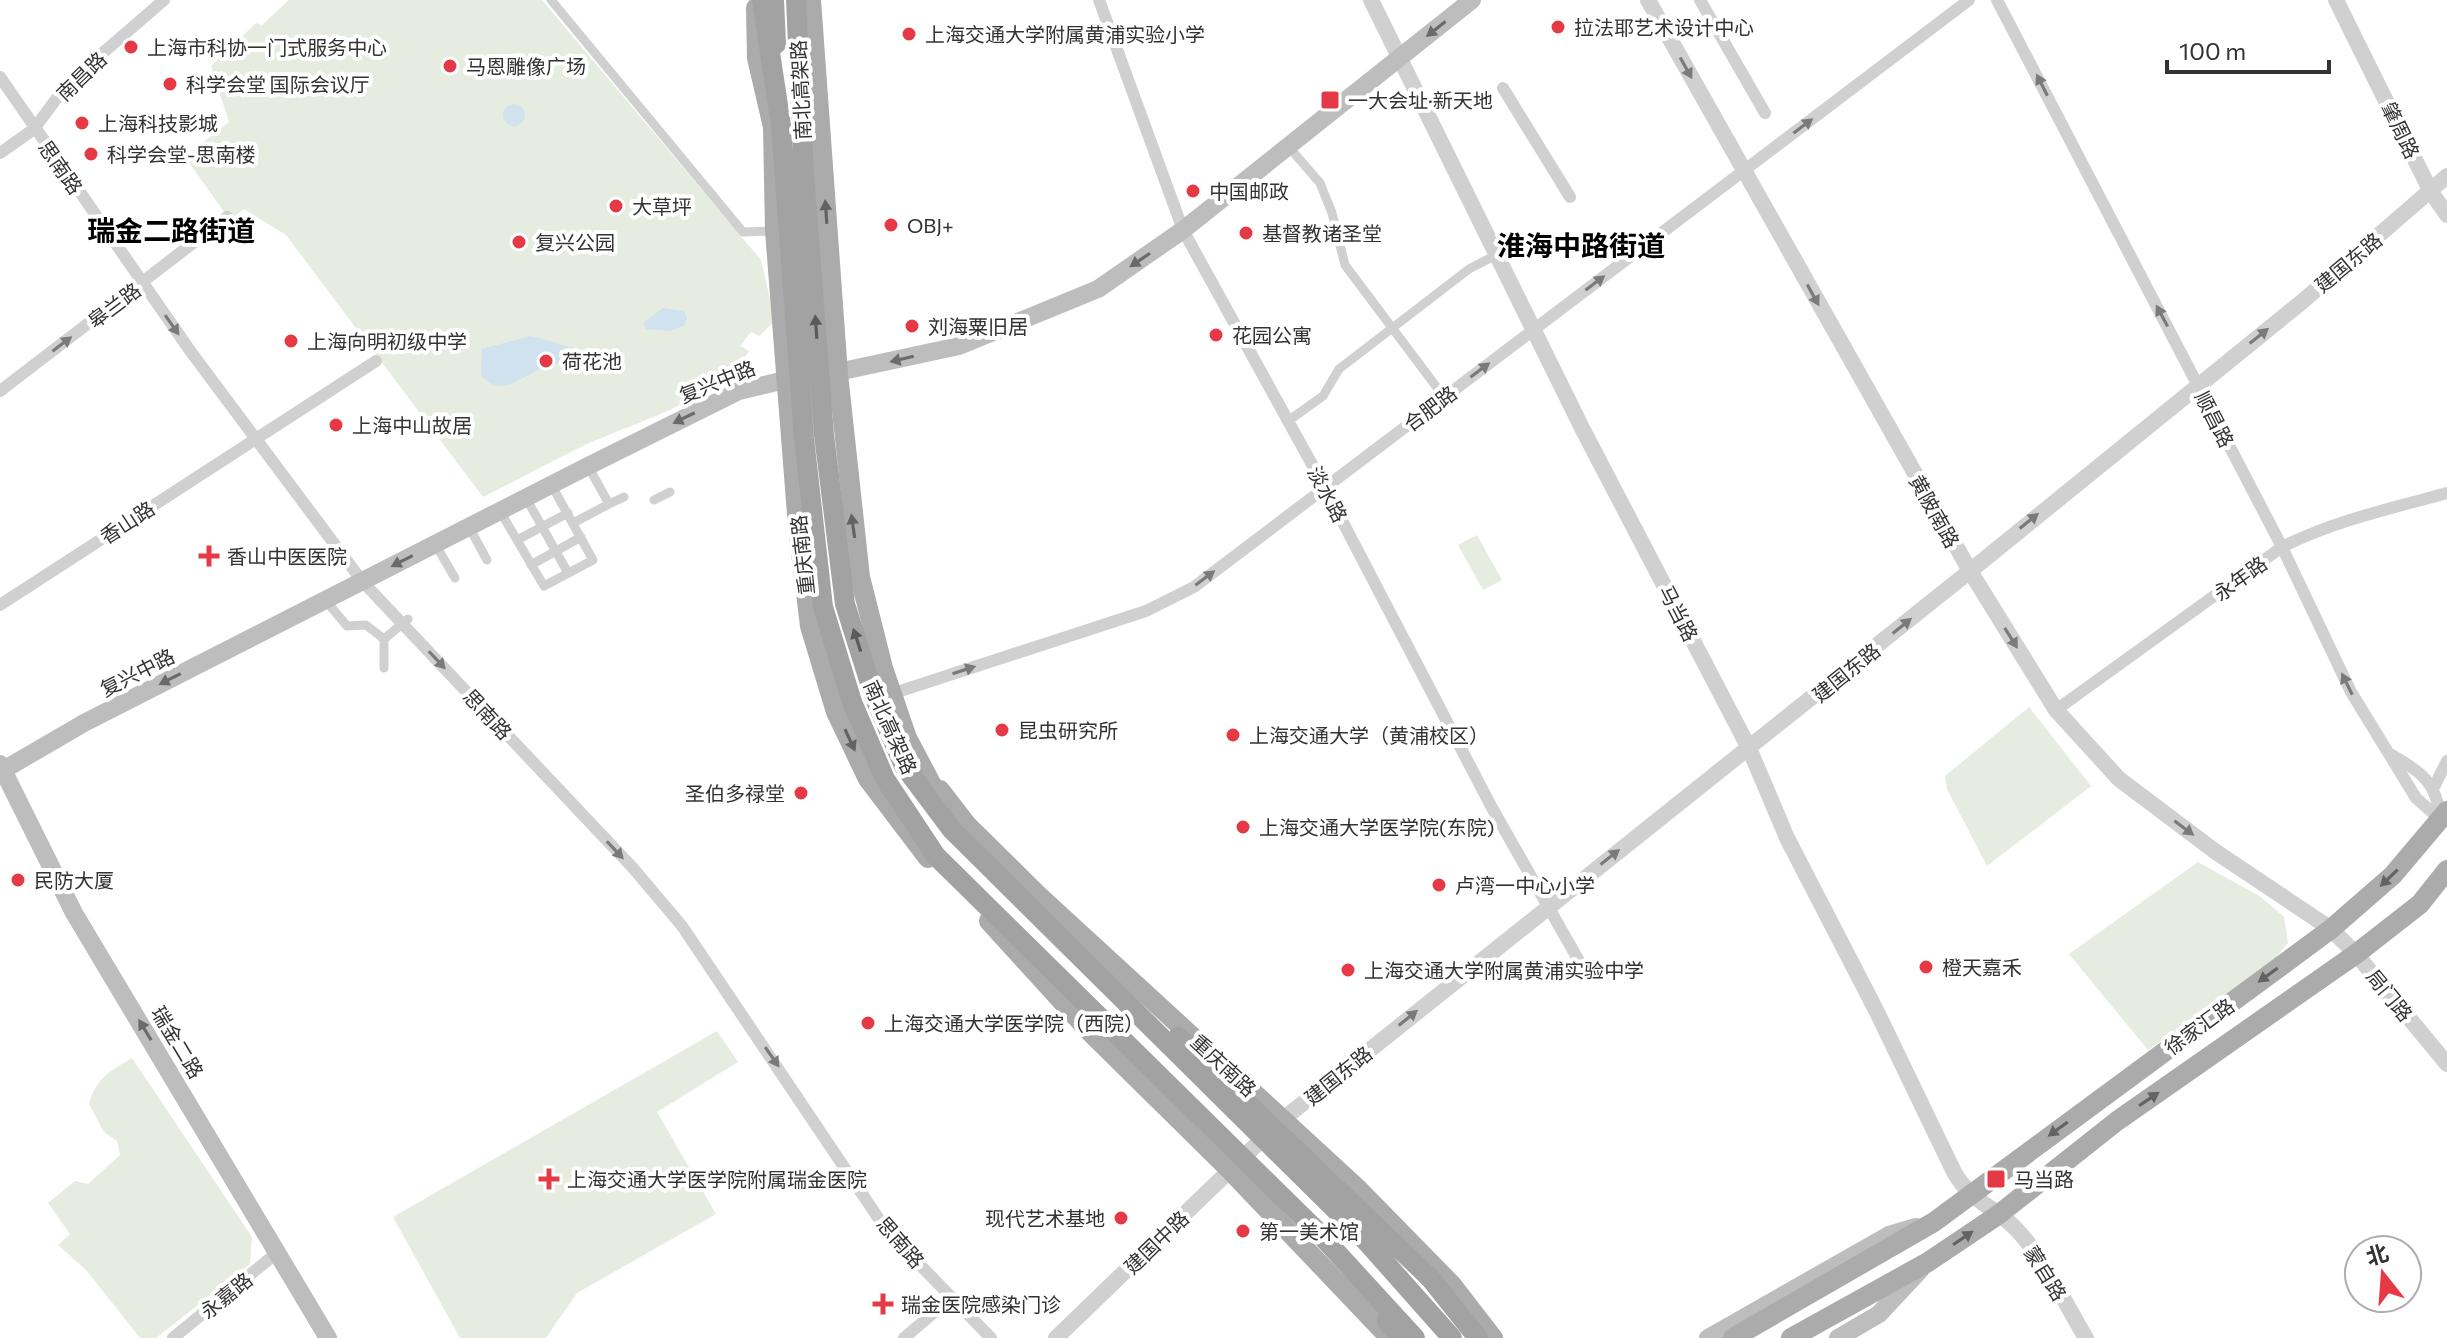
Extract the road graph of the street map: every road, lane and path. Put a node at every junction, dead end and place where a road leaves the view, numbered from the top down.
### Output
1 (164, 0) edge
2 (551, 0) edge
3 (756, 0) edge
4 (796, 0) edge
5 (811, 0) edge
6 (1099, 0) edge
7 (1371, 0) edge
8 (1472, 0) edge
9 (1648, 0) edge
10 (1700, 0) edge
11 (1969, 0) edge
12 (1997, 0) edge
13 (2336, 0) edge
14 (769, 4) edge
15 (757, 38) junction
16 (1400, 57) junction
17 (0, 77) edge
18 (1503, 88) dead end
19 (1765, 113) dead end
20 (777, 126) junction
21 (34, 129) junction
22 (1288, 146) junction
23 (0, 153) edge
24 (1743, 170) junction
25 (2447, 176) edge
26 (2431, 192) junction
27 (1570, 197) dead end
28 (2447, 215) edge
29 (227, 217) dead end
30 (1183, 230) junction
31 (775, 231) junction
32 (1496, 255) junction
33 (142, 283) junction
34 (1393, 327) junction
35 (1533, 330) junction
36 (376, 361) dead end
37 (838, 374) junction
38 (788, 378) junction
39 (2198, 385) junction
40 (0, 391) edge
41 (1444, 397) junction
42 (1288, 421) junction
43 (254, 439) junction
44 (588, 466) junction
45 (552, 486) junction
46 (1325, 488) junction
47 (670, 492) dead end
48 (2447, 493) edge
49 (624, 497) dead end
50 (526, 498) junction
51 (654, 500) dead end
52 (609, 504) junction
53 (500, 511) junction
54 (568, 513) junction
55 (573, 523) junction
56 (469, 527) junction
57 (542, 527) junction
58 (581, 537) junction
59 (517, 540) junction
60 (435, 544) junction
61 (2282, 547) junction
62 (556, 551) junction
63 (487, 560) dead end
64 (531, 565) junction
65 (1970, 571) junction
66 (568, 573) junction
67 (455, 578) dead end
68 (362, 581) junction
69 (326, 601) junction
70 (0, 605) edge
71 (405, 621) junction
72 (384, 639) junction
73 (384, 668) dead end
74 (892, 694) junction
75 (2056, 710) junction
76 (836, 712) junction
77 (1749, 748) junction
78 (2386, 751) junction
79 (2447, 761) edge
80 (1, 769) edge
81 (2433, 789) junction
82 (2445, 819) edge
83 (2447, 870) edge
84 (1548, 907) junction
85 (2331, 929) junction
86 (1053, 931) junction
87 (2356, 954) junction
88 (1587, 975) dead end
89 (1077, 997) junction
90 (2447, 1064) edge
91 (171, 1074) junction
92 (1256, 1146) junction
93 (1970, 1195) junction
94 (1998, 1215) junction
95 (1934, 1222) junction
96 (279, 1251) junction
97 (1928, 1262) junction
98 (952, 1297) junction
99 (1388, 1330) edge
100 (173, 1338) edge
101 (328, 1338) edge
102 (341, 1338) edge
103 (904, 1338) edge
104 (991, 1338) edge
105 (1056, 1338) edge
106 (1400, 1338) edge
107 (1408, 1338) edge
108 (1415, 1338) edge
109 (1452, 1338) edge
110 (1468, 1338) edge
111 (1478, 1338) edge
112 (1493, 1338) edge
113 (1708, 1338) edge
114 (1733, 1338) edge
115 (1759, 1338) edge
116 (1791, 1338) edge
117 (1815, 1338) edge
118 (1838, 1338) edge
119 (2086, 1338) edge

1 - 21 street, 南昌路
2 - 31 street
3 - 15 main road, 重庆南路
86 -> 4 highway, 南北高架路, bridge
37 -> 5 main road, 重庆南路
6 - 30 street, 淡水路
7 - 16 street, 马当路
8 -> 16 main road, 复兴中路
9 -> 24 street, 黄陂南路
10 - 19 street
24 -> 11 street, 合肥路
39 -> 12 street, 顺昌路
13 - 26 street, 肇周路
14 - 15 main road
14 - 20 highway, 南北高架路, bridge
15 - 20 main road, 重庆南路
16 - 22 main road, 复兴中路
16 - 32 street, 马当路
17 - 21 street, 思南路
18 - 27 street
20 - 31 main road, 重庆南路
20 - 89 highway, 南北高架路, bridge
21 - 23 street, 南昌路
21 - 33 street, 思南路
22 - 30 main road, 复兴中路
22 - 34 street
35 -> 24 street, 合肥路
24 -> 65 street, 黄陂南路
25 - 26 street, 建国东路
26 - 28 street, 肇周路
39 -> 26 street, 建国东路
29 - 33 street, 皋兰路
30 -> 37 main road, 复兴中路
30 - 42 street, 淡水路
31 - 38 main road, 重庆南路
32 - 34 street
32 - 35 street, 马当路
40 -> 33 street, 皋兰路
33 -> 43 street, 思南路
34 - 41 street
34 - 42 street
41 -> 35 street, 合肥路
35 - 77 street, 马当路
36 - 43 street, 香山路
37 - 38 main road, 复兴中路
74 -> 37 main road, 重庆南路
38 -> 44 main road, 复兴中路
38 - 76 main road, 重庆南路
39 - 61 street, 顺昌路
65 -> 39 street, 建国东路
41 - 46 street, 合肥路
42 - 46 street, 淡水路
43 - 68 street, 思南路
43 - 70 street, 香山路
44 - 45 main road, 复兴中路
44 - 52 street
45 - 50 main road, 复兴中路
45 - 54 street
74 -> 46 street, 合肥路
46 - 84 street, 淡水路
47 - 51 street
48 - 61 street, 永年路
49 - 52 street
50 - 53 main road, 复兴中路
50 - 57 street
52 - 55 street
53 - 56 main road, 复兴中路
53 - 59 street
54 - 55 street
54 - 57 street
55 - 58 street
56 - 60 main road, 复兴中路
56 - 63 street
57 - 59 street
57 - 62 street
58 - 62 street
58 - 66 street
59 - 64 street
60 - 67 street
60 -> 68 main road, 复兴中路
61 - 75 street, 永年路
78 -> 61 street, 顺昌路
62 - 64 street
62 - 66 street
64 - 66 street
65 -> 75 street, 黄陂南路
77 -> 65 street, 建国东路
68 - 69 main road, 复兴中路
68 - 71 street, 思南路
69 - 72 street
69 -> 80 main road, 复兴中路
71 - 72 street
71 -> 98 street, 思南路
72 - 73 street
74 - 76 street, 合肥路
74 - 92 main road, 重庆南路
75 -> 85 street, 黄陂南路
76 -> 92 main road, 重庆南路
84 -> 77 street, 建国东路
77 - 93 street, 马当路
78 - 81 street
78 - 82 street, 顺昌路
79 - 81 street
91 -> 80 main road, 瑞金二路
81 - 82 street
82 -> 85 main road, 徐家汇路
83 - 87 main road, 徐家汇路
84 - 88 street, 淡水路
92 -> 84 street, 建国东路
85 - 87 street, 局门路
85 -> 93 main road, 徐家汇路
86 - 109 highway, 南北高架路, bridge
86 - 111 highway, bridge
87 - 90 street, 局门路
94 -> 87 main road, 徐家汇路
89 - 99 highway, bridge
89 - 108 highway, 南北高架路, bridge
91 - 96 main road, 瑞金二路
91 - 102 main road
92 - 99 main road, 重庆南路
92 - 105 street, 建国中路
92 - 107 main road, 重庆南路
92 - 110 main road, 重庆南路
92 - 112 main road, 重庆南路
93 - 94 street, 马当路
93 - 95 main road, 徐家汇路
97 -> 94 main road, 徐家汇路
94 - 119 street, 蒙自路
95 - 113 main road
95 - 114 main road, 徐家汇路
95 - 115 main road, 徐家汇路
96 - 100 street, 永嘉路
96 - 101 main road, 瑞金二路
97 - 116 main road, 徐家汇路
97 - 117 main road
97 - 118 main road, 徐家汇路
98 - 103 street
98 - 104 street, 思南路
99 - 106 highway

